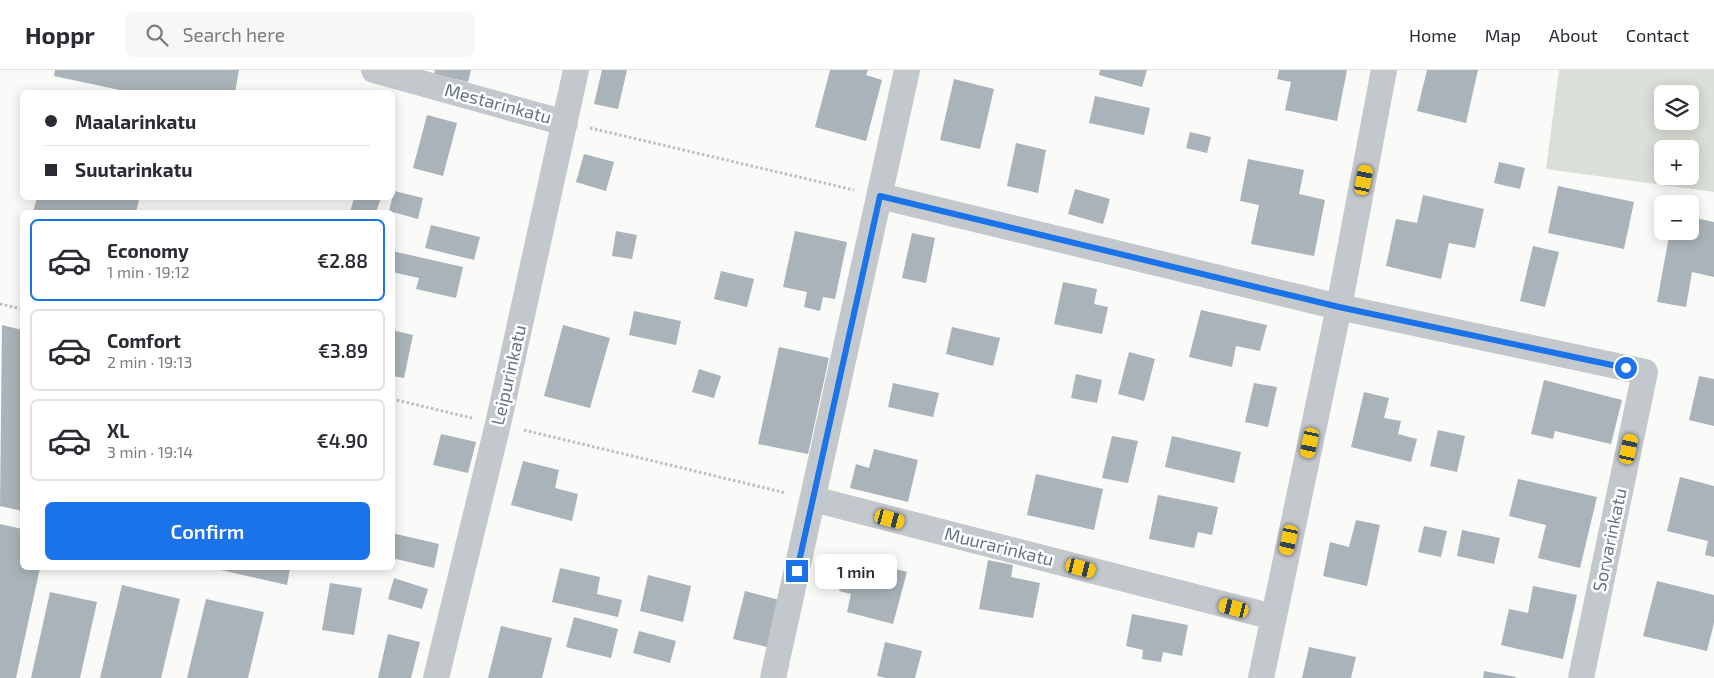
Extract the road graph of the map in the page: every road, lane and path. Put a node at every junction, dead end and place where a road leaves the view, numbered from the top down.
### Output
1 (374, 70) edge
2 (576, 70) edge
3 (907, 70) edge
4 (1384, 70) edge
5 (565, 123) junction
6 (880, 196) junction
7 (0, 304) edge
8 (1339, 307) junction
9 (20, 309) edge
10 (395, 400) edge
11 (498, 424) junction
12 (813, 499) junction
13 (1273, 618) junction
14 (436, 678) edge
15 (773, 678) edge
16 (1261, 678) edge
17 (1581, 678) edge

1 - 5 street, Mestarinkatu
2 - 5 street, Leipurinkatu
3 - 6 street
4 - 8 street
5 - 6 path
5 - 11 street, Leipurinkatu
6 - 8 street
6 - 12 street
7 - 9 path
8 - 13 street
8 - 17 street, Sorvarinkatu
10 - 11 path
11 - 12 path
11 - 14 street, Leipurinkatu
12 - 13 street, Muurarinkatu
12 - 15 street
13 - 16 street

